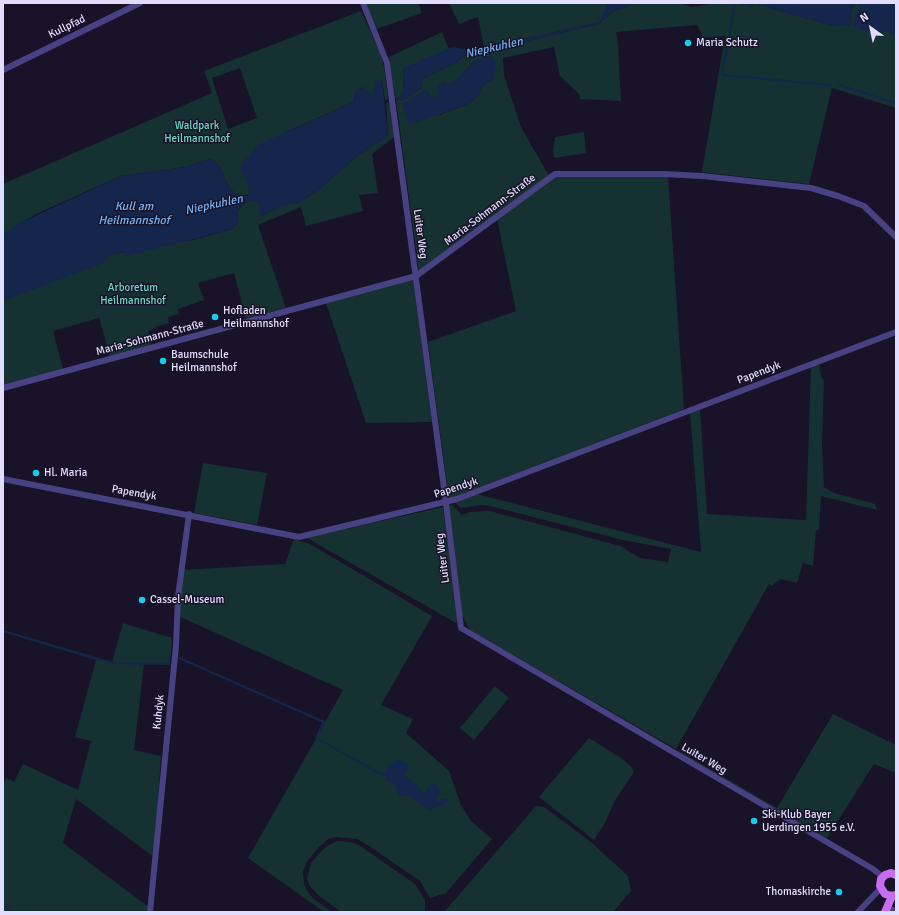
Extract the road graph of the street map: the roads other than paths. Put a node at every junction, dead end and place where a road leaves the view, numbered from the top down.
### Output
1 (140, 3) edge
2 (363, 3) edge
3 (3, 70) edge
4 (896, 237) edge
5 (416, 276) junction
6 (896, 332) edge
7 (3, 388) edge
8 (3, 479) edge
9 (446, 503) junction
10 (189, 514) junction
11 (895, 873) edge
12 (883, 877) junction
13 (880, 889) junction
14 (894, 895) edge
15 (886, 910) edge
16 (896, 911) edge
17 (150, 912) edge
18 (858, 912) edge

1 - 3 street, Kullpfad
2 - 5 street, Luiter Weg
4 - 5 street, Maria-Sohmann-Straße
5 - 7 street, Maria-Sohmann-Straße
5 - 9 street, Luiter Weg
6 - 9 street, Papendyk
8 - 10 street, Papendyk
9 - 10 street, Papendyk
9 - 12 street, Luiter Weg
10 - 17 street, Kuhdyk
11 - 12 main road
12 - 13 main road
13 - 14 main road
13 - 18 street
14 - 15 main road
15 - 16 street

